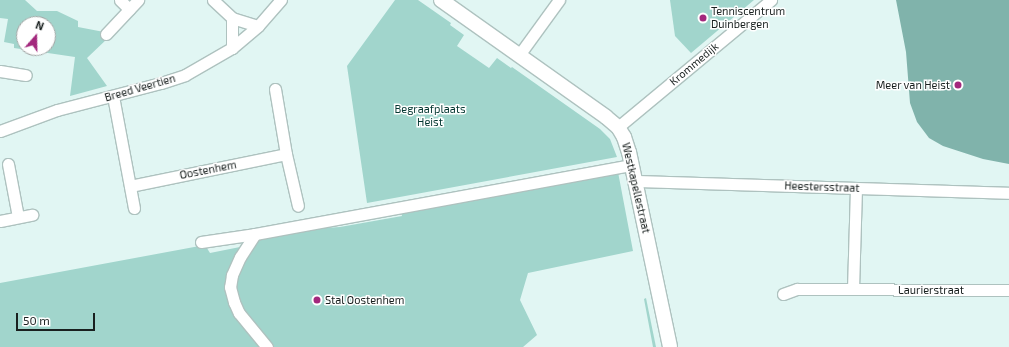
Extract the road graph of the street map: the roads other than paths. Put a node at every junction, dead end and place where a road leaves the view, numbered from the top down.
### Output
1 (120, 0) edge
2 (138, 0) edge
3 (213, 0) edge
4 (281, 0) edge
5 (441, 0) edge
6 (558, 0) edge
7 (771, 0) edge
8 (129, 9) junction
9 (232, 18) junction
10 (258, 26) junction
11 (106, 34) dead end
12 (232, 48) junction
13 (519, 55) junction
14 (0, 71) edge
15 (26, 75) dead end
16 (276, 89) dead end
17 (113, 96) junction
18 (618, 128) junction
19 (0, 131) edge
20 (286, 154) junction
21 (8, 164) dead end
22 (632, 165) junction
23 (635, 180) junction
24 (130, 186) junction
25 (856, 188) junction
26 (1009, 193) edge
27 (298, 206) dead end
28 (134, 208) dead end
29 (32, 215) dead end
30 (18, 217) junction
31 (0, 221) edge
32 (255, 234) junction
33 (202, 242) dead end
34 (853, 289) junction
35 (1009, 290) edge
36 (783, 294) dead end
37 (267, 347) edge
38 (670, 347) edge

1 - 8 street
2 - 8 street
3 - 9 street
4 - 10 street, Breed Veertien
5 - 13 street, Westkapellestraat
6 - 13 street
7 - 18 street, Krommedijk
8 - 11 street
9 - 10 street
9 - 12 street
10 - 12 street, Breed Veertien
12 - 17 street, Breed Veertien
13 - 18 street, Westkapellestraat
14 - 15 street
16 - 20 street
17 - 19 street, Breed Veertien
17 - 24 street
18 - 22 street, Westkapellestraat
20 - 24 street, Oostenhem
20 - 27 street
21 - 30 street
22 - 23 street, Westkapellestraat
22 - 32 street
23 - 25 street, Heestersstraat
23 - 38 street, Westkapellestraat
24 - 28 street
25 - 26 street, Heestersstraat
25 - 34 street
29 - 30 street
30 - 31 street
32 - 33 street
32 - 37 street
34 - 35 street, Laurierstraat
34 - 36 street, Laurierstraat

